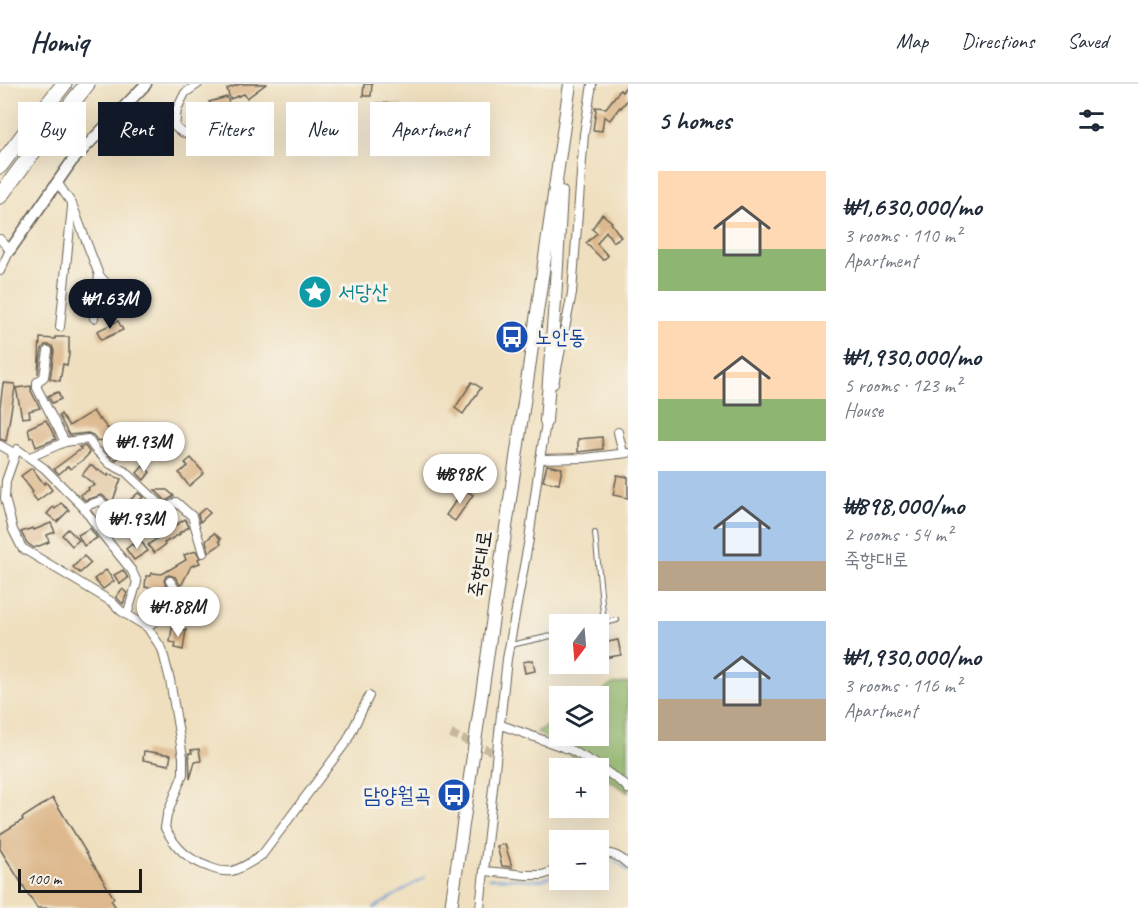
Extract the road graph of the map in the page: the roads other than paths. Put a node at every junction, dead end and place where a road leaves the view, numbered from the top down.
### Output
1 (64, 84) edge
2 (87, 84) edge
3 (146, 84) edge
4 (198, 84) edge
5 (570, 84) edge
6 (592, 84) edge
7 (565, 118) junction
8 (186, 134) edge
9 (0, 166) edge
10 (57, 182) junction
11 (0, 196) edge
12 (72, 204) junction
13 (0, 239) edge
14 (10, 250) junction
15 (0, 271) edge
16 (99, 276) junction
17 (128, 308) dead end
18 (94, 318) dead end
19 (60, 327) dead end
20 (48, 351) dead end
21 (546, 421) junction
22 (618, 432) dead end
23 (65, 442) junction
24 (0, 445) edge
25 (626, 453) edge
26 (30, 457) junction
27 (540, 459) junction
28 (13, 461) junction
29 (82, 507) junction
30 (165, 509) junction
31 (595, 533) dead end
32 (203, 553) dead end
33 (170, 581) dead end
34 (603, 614) edge
35 (127, 615) junction
36 (617, 620) dead end
37 (609, 622) edge
38 (147, 627) junction
39 (549, 636) edge
40 (510, 645) junction
41 (369, 696) dead end
42 (501, 725) junction
43 (628, 789) edge
44 (609, 854) edge
45 (628, 864) edge
46 (485, 871) junction
47 (549, 873) edge
48 (451, 908) edge
49 (480, 908) edge

1 - 9 highway
2 - 11 highway
3 - 10 street
4 - 8 street
5 - 7 main road, 죽향대로
6 - 21 street
7 - 21 main road
7 - 48 main road, 죽향대로
10 - 12 street
10 - 14 street
12 - 16 street
12 - 19 street
13 - 14 street
14 - 15 street
16 - 17 street
16 - 18 street
20 - 23 street
21 - 27 street
22 - 25 street
23 - 26 street
23 - 30 street
24 - 28 street
25 - 27 street
26 - 28 street
26 - 29 street
27 - 40 street
28 - 35 street
29 - 30 street
29 - 35 street
30 - 32 street
31 - 34 lane
33 - 38 street
35 - 38 street
36 - 37 lane
38 - 41 street
39 - 40 lane
40 - 42 street
42 - 43 street
42 - 46 street
44 - 45 street
46 - 47 street
46 - 49 street

